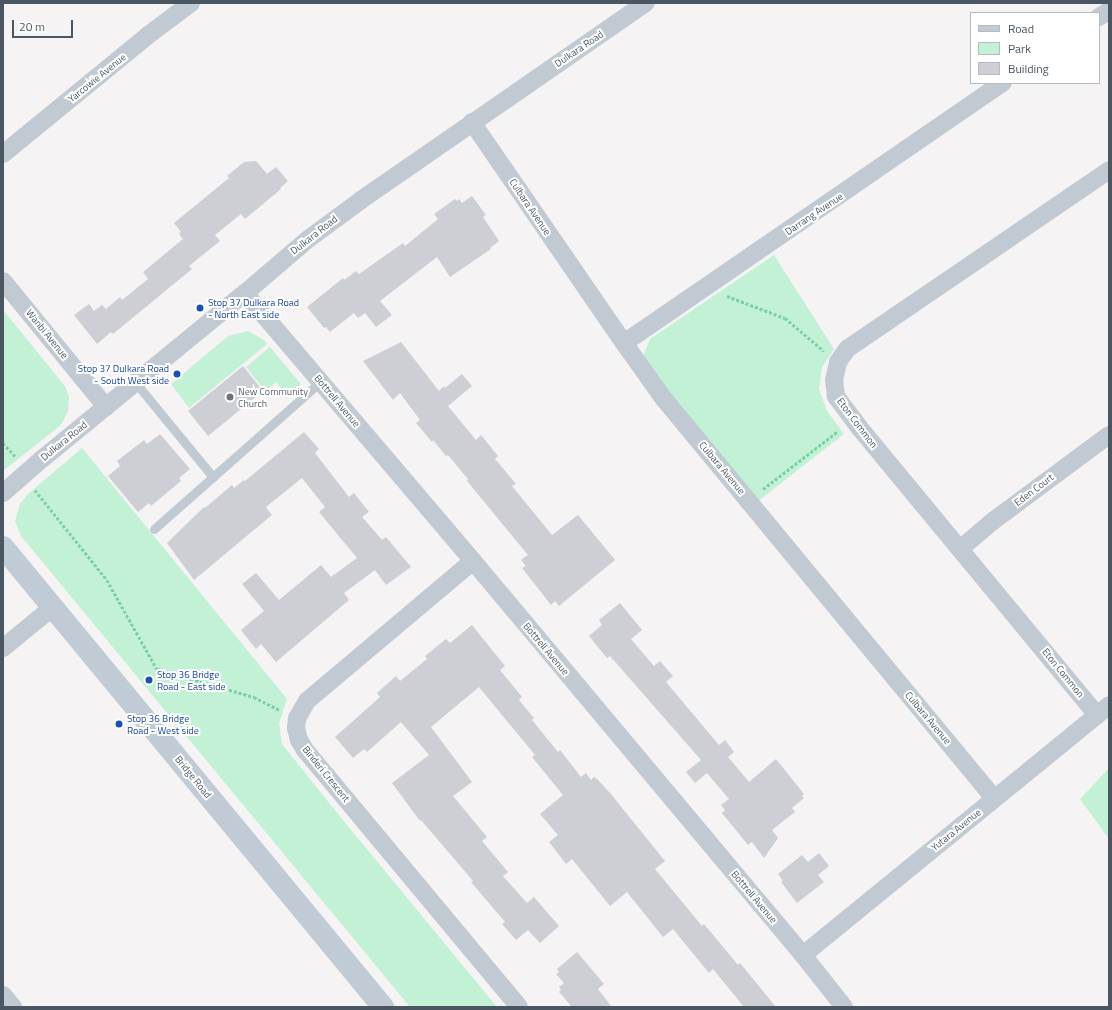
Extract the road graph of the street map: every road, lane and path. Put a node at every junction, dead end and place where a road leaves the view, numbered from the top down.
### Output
1 (191, 3) edge
2 (645, 3) edge
3 (1109, 11) edge
4 (1100, 16) edge
5 (1002, 84) edge
6 (472, 122) junction
7 (3, 154) edge
8 (1109, 170) edge
9 (3, 281) edge
10 (698, 292) junction
11 (245, 293) junction
12 (624, 343) junction
13 (838, 362) junction
14 (321, 381) junction
15 (135, 382) junction
16 (106, 407) junction
17 (853, 419) junction
18 (1109, 435) edge
19 (28, 471) junction
20 (213, 477) junction
21 (3, 493) edge
22 (749, 500) junction
23 (154, 529) dead end
24 (3, 547) edge
25 (960, 549) junction
26 (473, 561) junction
27 (53, 607) junction
28 (3, 648) edge
29 (1103, 710) edge
30 (297, 718) junction
31 (994, 798) junction
32 (803, 954) junction
33 (3, 995) edge
34 (13, 1007) edge
35 (383, 1007) edge
36 (519, 1007) edge
37 (844, 1007) edge

1 - 7 street, Yarcowie Avenue
2 - 6 street, Dulkara Road
3 - 4 street
5 - 10 street, Darrang Avenue
6 - 11 street, Dulkara Road
6 - 12 street, Culbara Avenue
8 - 13 street, Eton Common
9 - 16 street, Wanbi Avenue
10 - 12 street, Darrang Avenue
10 - 13 path
11 - 14 street, Bottrell Avenue
11 - 15 street, Dulkara Road
12 - 22 street, Culbara Avenue
13 - 17 street, Eton Common
14 - 20 lane
14 - 26 street, Bottrell Avenue
15 - 16 street, Dulkara Road
15 - 20 lane
16 - 19 street, Dulkara Road
17 - 22 path
17 - 25 street, Eton Common
18 - 25 street, Eden Court
19 - 21 street, Dulkara Road
19 - 30 path
20 - 23 lane
22 - 31 street, Culbara Avenue
24 - 27 main road, Bridge Road
25 - 29 street, Eton Common
26 - 30 street
26 - 32 street, Bottrell Avenue
27 - 28 street
27 - 35 main road, Bridge Road
29 - 31 street, Yutara Avenue
30 - 36 street, Binderi Crescent
31 - 32 street, Yutara Avenue
32 - 37 street, Bottrell Avenue
33 - 34 street

